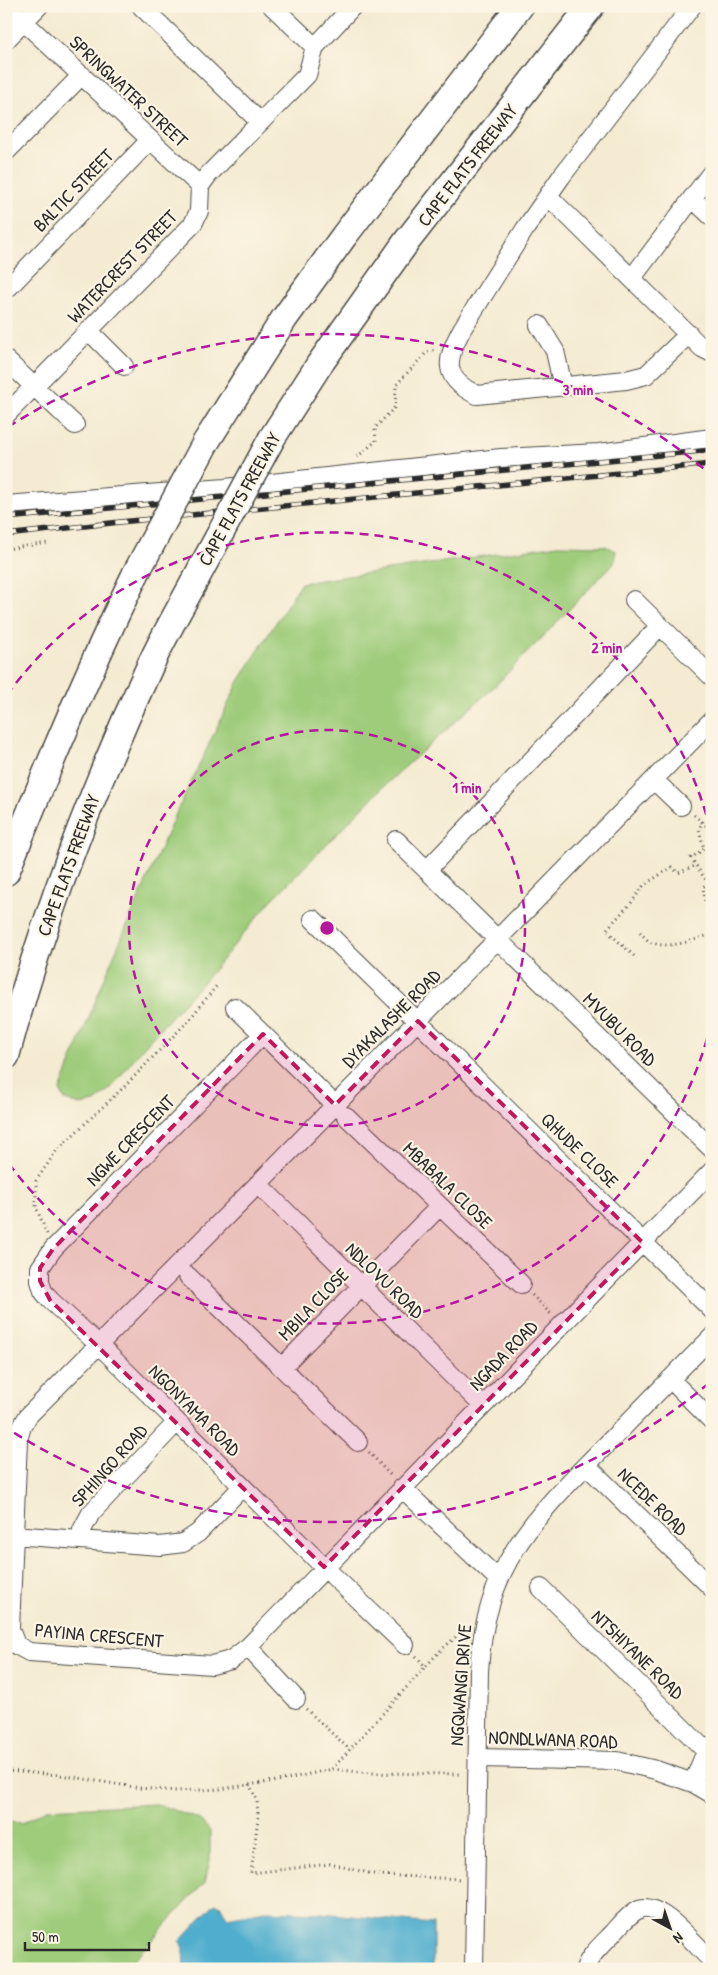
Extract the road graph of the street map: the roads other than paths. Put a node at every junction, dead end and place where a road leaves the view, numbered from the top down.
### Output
1 (7, 6) edge
2 (39, 6) edge
3 (141, 6) edge
4 (272, 6) edge
5 (353, 6) edge
6 (591, 6) edge
7 (692, 6) edge
8 (515, 12) edge
9 (24, 22) junction
10 (6, 40) edge
11 (315, 48) junction
12 (82, 75) junction
13 (260, 122) junction
14 (150, 140) junction
15 (6, 152) edge
16 (712, 172) edge
17 (200, 186) junction
18 (549, 197) junction
19 (692, 198) junction
20 (712, 217) edge
21 (632, 278) junction
22 (6, 290) edge
23 (539, 325) dead end
24 (89, 331) junction
25 (689, 334) junction
26 (712, 353) edge
27 (6, 360) edge
28 (124, 366) dead end
29 (35, 386) junction
30 (563, 387) junction
31 (6, 415) edge
32 (75, 425) dead end
33 (712, 438) edge
34 (6, 505) edge
35 (634, 600) dead end
36 (660, 627) junction
37 (712, 677) edge
38 (712, 720) edge
39 (654, 780) junction
40 (681, 806) road end
41 (396, 840) dead end
42 (427, 870) junction
43 (6, 872) edge
44 (313, 919) dead end
45 (499, 940) junction
46 (235, 1007) dead end
47 (418, 1021) junction
48 (263, 1034) junction
49 (6, 1056) edge
50 (341, 1110) junction
51 (712, 1149) edge
52 (712, 1171) edge
53 (258, 1184) junction
54 (439, 1207) junction
55 (643, 1242) junction
56 (188, 1276) dead end
57 (40, 1281) joint
58 (521, 1284) road end
59 (360, 1286) junction
60 (712, 1310) edge
61 (712, 1337) edge
62 (98, 1344) junction
63 (282, 1367) junction
64 (670, 1380) junction
65 (483, 1406) junction
66 (712, 1421) edge
67 (176, 1423) junction
68 (358, 1442) road end
69 (586, 1465) junction
70 (242, 1487) junction
71 (402, 1488) junction
72 (13, 1535) junction
73 (81, 1540) junction
74 (324, 1568) junction
75 (498, 1579) junction
76 (541, 1588) dead end
77 (712, 1588) edge
78 (405, 1645) dead end
79 (248, 1647) junction
80 (296, 1699) road end
81 (709, 1748) edge
82 (477, 1758) junction
83 (693, 1783) junction
84 (712, 1794) edge
85 (712, 1961) edge
86 (474, 1969) edge
87 (585, 1969) edge

1 - 9 street, SPRINGWATER STREET
2 - 9 street
3 - 13 street
4 - 11 street
5 - 11 street
6 - 49 highway, CAPE FLATS FREEWAY, bridge
7 - 18 street
8 - 43 highway, bridge
9 - 10 street
9 - 12 street, SPRINGWATER STREET
11 - 13 street
12 - 14 street, SPRINGWATER STREET
12 - 15 street
13 - 17 street
14 - 17 street, SPRINGWATER STREET
14 - 22 street, BALTIC STREET
16 - 19 street
17 - 24 street, WATERCREST STREET
18 - 21 street
18 - 30 street
19 - 20 street
19 - 21 street
21 - 25 street
23 - 30 street
24 - 28 street
24 - 29 street, WATERCREST STREET
25 - 26 street
25 - 30 street
27 - 29 street
29 - 31 street, WATERCREST STREET
29 - 32 street
33 - 34 street
35 - 36 street
36 - 37 street
36 - 42 street
38 - 39 street, DYAKALASHE ROAD
39 - 40 street
39 - 45 street, DYAKALASHE ROAD
41 - 42 street, MVUBU ROAD
42 - 45 street, MVUBU ROAD
44 - 47 street, QHUDE CLOSE
45 - 47 street, DYAKALASHE ROAD
45 - 51 street, MVUBU ROAD
46 - 48 street
47 - 50 street, DYAKALASHE ROAD
47 - 55 street, QHUDE CLOSE
48 - 50 street
48 - 57 street, NGWE CRESCENT
50 - 53 street, DYAKALASHE ROAD
50 - 54 street, MBABALA CLOSE
52 - 55 street, NGADA ROAD
53 - 59 street, NDLOVU ROAD
53 - 62 street, DYAKALASHE ROAD
54 - 58 street, MBABALA CLOSE
54 - 59 street, MBILA CLOSE
55 - 60 street, QHUDE CLOSE
55 - 65 street, NGADA ROAD
56 - 63 street, MBILA CLOSE
57 - 62 street, NGONYAMA ROAD
59 - 63 street, MBILA CLOSE
59 - 65 street, NDLOVU ROAD
61 - 64 street, NGQWANGI DRIVE
62 - 67 street, NGONYAMA ROAD
62 - 72 street, PAYINA CRESCENT
63 - 68 street, MBILA CLOSE
64 - 66 street
64 - 69 street, NGQWANGI DRIVE
65 - 71 street, NGADA ROAD
67 - 70 street, NGONYAMA ROAD
67 - 73 street, SPHINGO ROAD
69 - 75 street, NGQWANGI DRIVE
69 - 77 street, NCEDE ROAD
70 - 73 street
70 - 74 street, NGONYAMA ROAD
71 - 74 street, NGADA ROAD
71 - 75 street
72 - 73 street
72 - 79 street, PAYINA CRESCENT
74 - 78 street, NGONYAMA ROAD
74 - 79 street, PAYINA CRESCENT
75 - 82 street, NGQWANGI DRIVE
76 - 81 street, NTSHIYANE ROAD
79 - 80 street
81 - 83 street
82 - 83 street, NONDLWANA ROAD
82 - 86 street, NGQWANGI DRIVE
83 - 84 street, NONDLWANA ROAD
85 - 87 street

